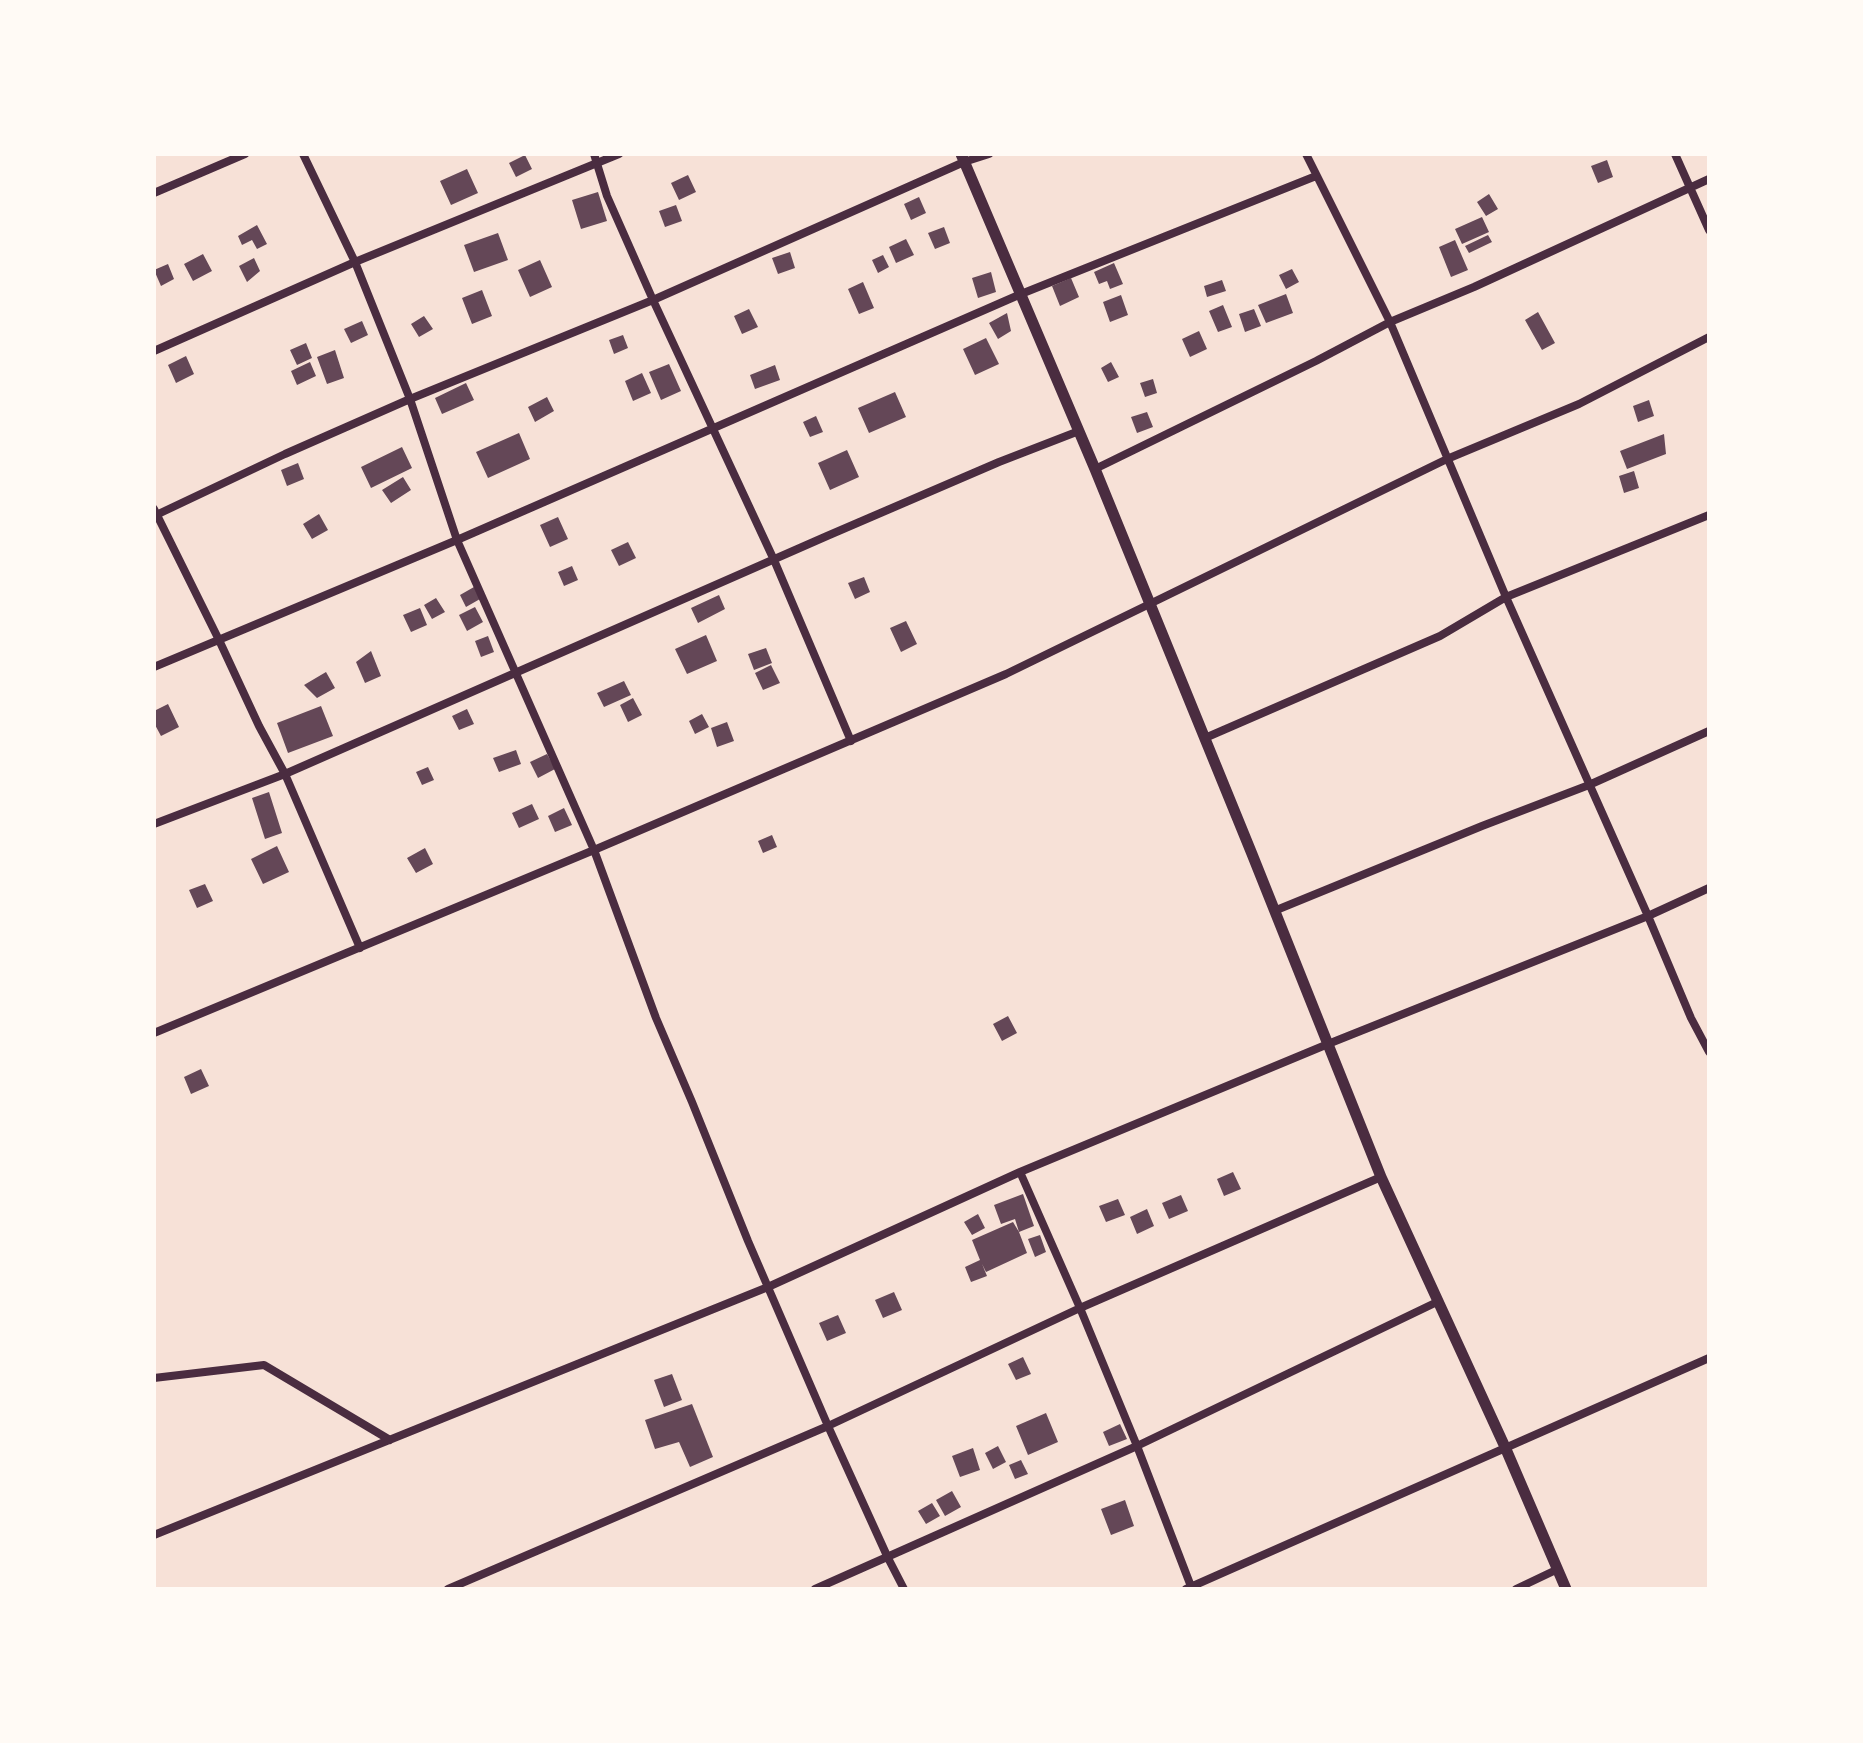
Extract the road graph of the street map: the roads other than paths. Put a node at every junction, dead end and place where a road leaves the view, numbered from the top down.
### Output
1 (245, 154) edge
2 (303, 154) edge
3 (619, 154) edge
4 (989, 154) edge
5 (1306, 154) edge
6 (1675, 154) edge
7 (596, 158) edge
8 (962, 158) edge
9 (1316, 176) junction
10 (1709, 179) edge
11 (1689, 187) junction
12 (154, 193) edge
13 (1709, 230) edge
14 (355, 262) junction
15 (1021, 294) junction
16 (653, 300) junction
17 (1390, 322) junction
18 (1709, 337) edge
19 (154, 351) edge
20 (410, 399) junction
21 (713, 429) junction
22 (1079, 431) junction
23 (1447, 459) junction
24 (1095, 469) junction
25 (155, 513) edge
26 (1709, 515) edge
27 (457, 540) junction
28 (774, 560) junction
29 (1506, 597) junction
30 (1149, 602) junction
31 (219, 640) junction
32 (154, 667) edge
33 (518, 673) junction
34 (1709, 731) edge
35 (1205, 738) junction
36 (851, 741) junction
37 (285, 774) junction
38 (1589, 785) junction
39 (154, 824) edge
40 (594, 850) junction
41 (1709, 888) edge
42 (1274, 911) junction
43 (1648, 916) junction
44 (360, 948) junction
45 (154, 1033) edge
46 (1328, 1044) junction
47 (1709, 1052) edge
48 (1020, 1172) junction
49 (1381, 1177) junction
50 (768, 1287) junction
51 (1437, 1302) junction
52 (1080, 1308) junction
53 (1709, 1358) edge
54 (154, 1378) edge
55 (828, 1426) junction
56 (390, 1440) junction
57 (1137, 1446) junction
58 (1505, 1447) junction
59 (154, 1535) edge
60 (888, 1558) junction
61 (1558, 1569) junction
62 (1190, 1588) edge
63 (448, 1589) edge
64 (815, 1589) edge
65 (904, 1589) edge
66 (1516, 1589) edge
67 (1566, 1589) edge

1 - 12 street
2 - 14 street
3 - 7 street
4 - 8 street
5 - 9 street
6 - 11 street
7 - 14 street
7 - 16 street
8 - 15 street
8 - 16 street
9 - 15 street
9 - 17 street
10 - 11 street
11 - 13 street
11 - 17 street
14 - 19 street
14 - 20 street
15 - 21 street
15 - 22 street
16 - 20 street
16 - 21 street
17 - 23 street
17 - 24 street
18 - 23 street
20 - 25 street
20 - 27 street
21 - 27 street
21 - 28 street
22 - 24 street
22 - 28 street
23 - 29 street
23 - 30 street
24 - 30 street
25 - 31 street
26 - 29 street
27 - 31 street
27 - 33 street
28 - 33 street
28 - 36 street
29 - 35 street
29 - 38 street
30 - 35 street
30 - 36 street
31 - 32 street
31 - 37 street
33 - 37 street
33 - 40 street
34 - 38 street
35 - 42 street
36 - 40 street
37 - 39 street
37 - 44 street
38 - 42 street
38 - 43 street
40 - 44 street
40 - 50 street
41 - 43 street
42 - 46 street
43 - 46 street
43 - 47 street
44 - 45 street
46 - 48 street
46 - 49 street
48 - 50 street
48 - 52 street
49 - 51 street
49 - 52 street
50 - 55 street
50 - 56 street
51 - 57 street
51 - 58 street
52 - 55 street
52 - 57 street
53 - 58 street
54 - 56 street
55 - 60 street
55 - 63 street
56 - 59 street
57 - 60 street
57 - 62 street
58 - 61 street
58 - 62 street
60 - 64 street
60 - 65 street
61 - 66 street
61 - 67 street

